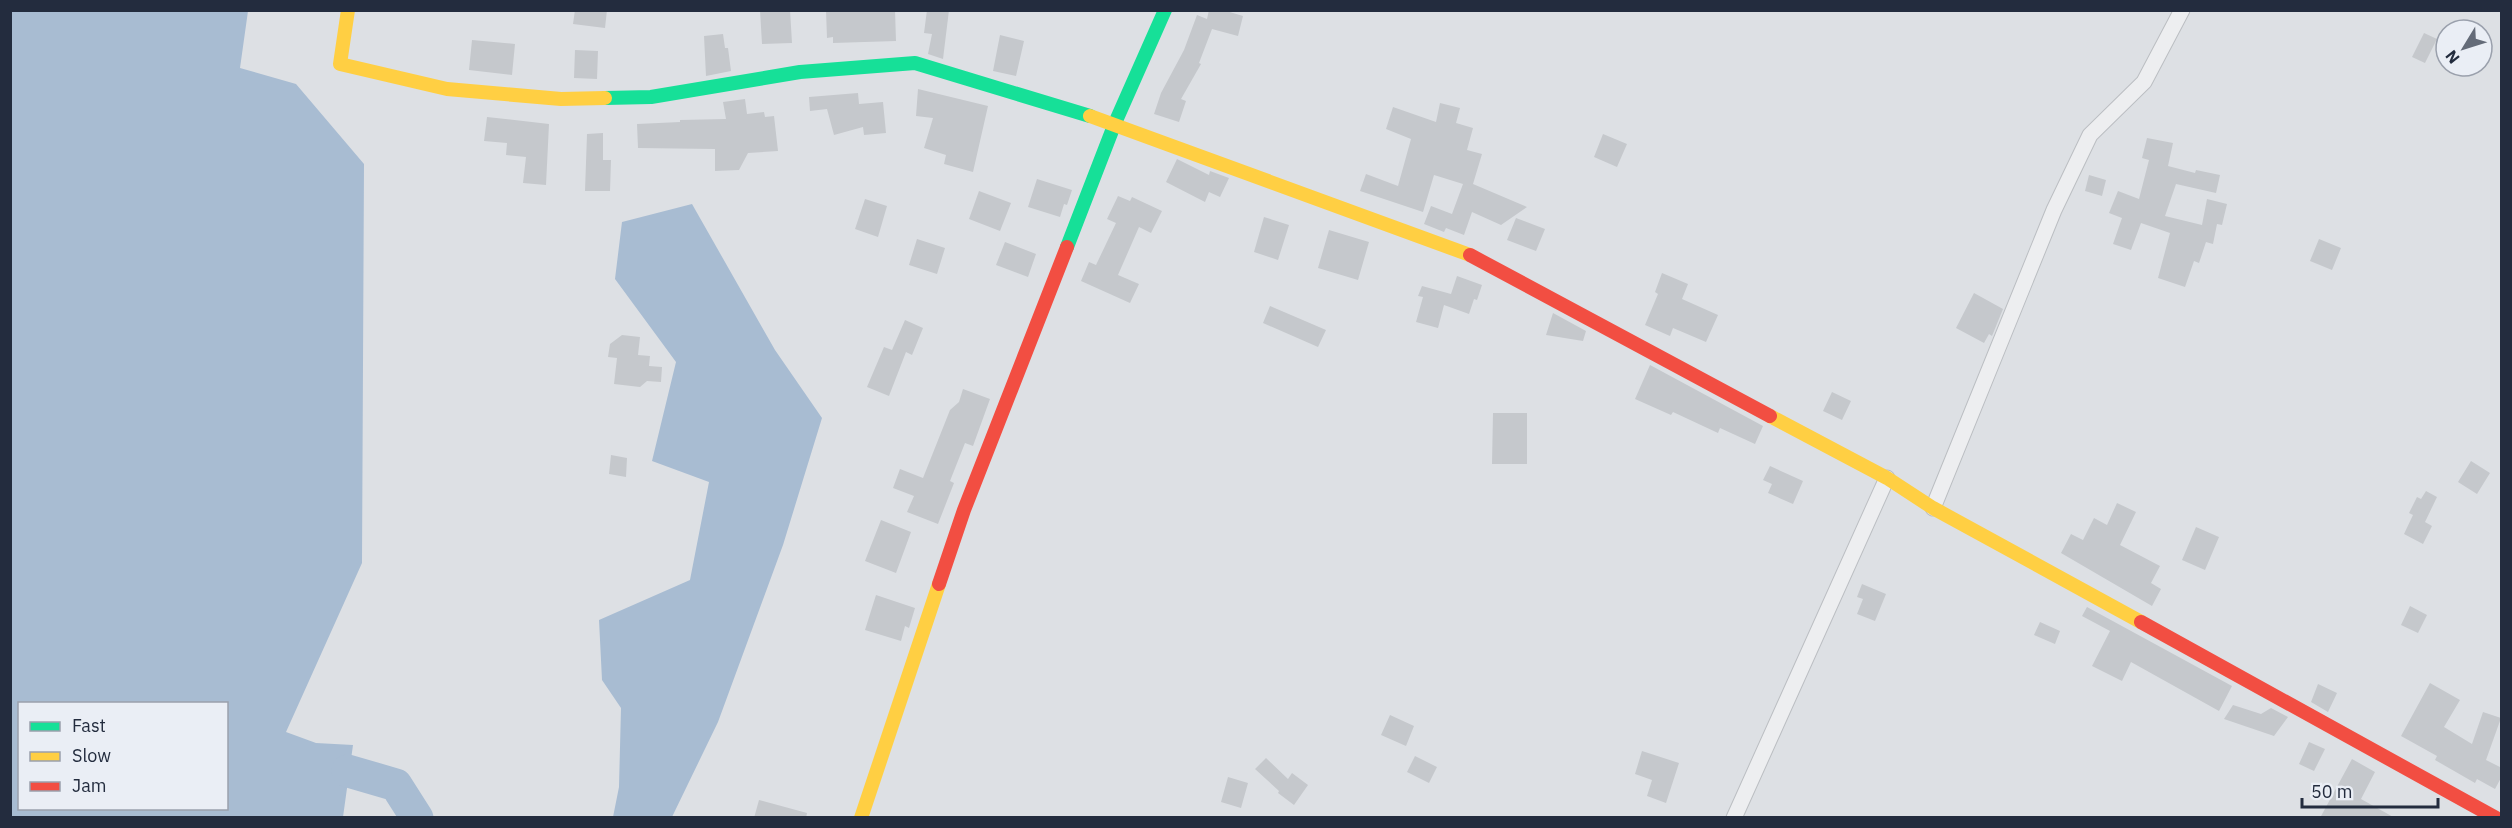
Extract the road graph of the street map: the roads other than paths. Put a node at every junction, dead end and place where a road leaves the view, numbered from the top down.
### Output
1 (348, 10) edge
2 (1165, 10) edge
3 (2182, 10) edge
4 (1115, 123) junction
5 (1887, 478) junction
6 (1933, 508) junction
7 (861, 818) edge
8 (1734, 818) edge
9 (2496, 818) edge

1 - 4 street
2 - 4 street
3 - 6 street
4 - 5 street
4 - 7 street
5 - 6 street
5 - 8 street
6 - 9 street

